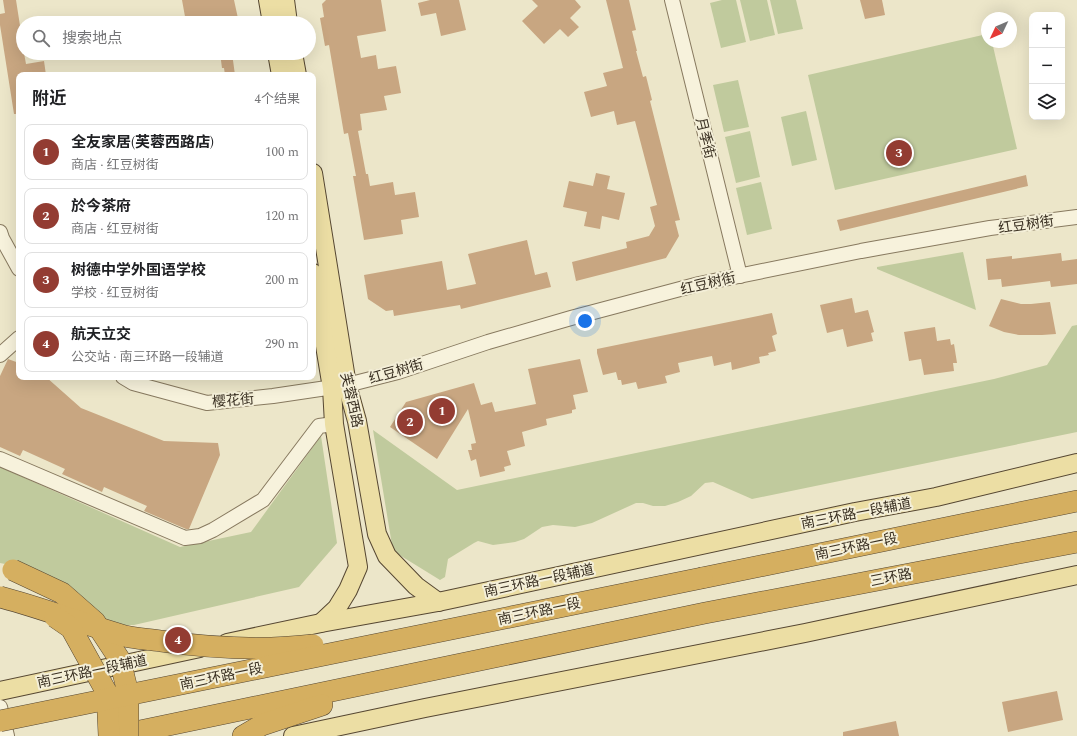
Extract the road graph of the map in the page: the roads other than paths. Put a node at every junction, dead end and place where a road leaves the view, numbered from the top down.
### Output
1 (268, 0) edge
2 (285, 0) edge
3 (672, 0) edge
4 (271, 16) edge
5 (287, 16) edge
6 (278, 60) edge
7 (294, 60) edge
8 (280, 72) edge
9 (296, 72) edge
10 (316, 198) edge
11 (1077, 217) edge
12 (0, 232) edge
13 (16, 264) edge
14 (740, 276) junction
15 (316, 286) edge
16 (16, 341) edge
17 (0, 354) edge
18 (128, 380) edge
19 (339, 386) junction
20 (334, 424) junction
21 (0, 459) edge
22 (1077, 463) edge
23 (1077, 501) edge
24 (1077, 542) edge
25 (0, 567) edge
26 (1077, 575) edge
27 (0, 579) edge
28 (0, 597) edge
29 (438, 602) junction
30 (321, 622) junction
31 (439, 631) junction
32 (428, 671) junction
33 (0, 691) edge
34 (360, 692) junction
35 (0, 707) edge
36 (0, 721) edge
37 (8, 736) edge
38 (109, 736) edge
39 (116, 736) edge
40 (128, 736) edge
41 (243, 736) edge
42 (273, 736) edge
43 (293, 736) edge

1 - 4 main road
2 - 5 main road
3 - 14 street, 月季街
6 - 8 main road
7 - 9 main road
10 - 19 main road, 芙蓉西路
11 - 14 street, 红豆树街
12 - 13 street
14 - 19 street, 红豆树街
15 - 19 main road, 芙蓉西路
16 - 17 street
18 - 19 street, 樱花街
19 - 20 main road, 芙蓉西路
19 - 29 main road, 芙蓉西路
20 - 21 street
20 - 30 main road, 芙蓉西路
22 - 29 main road, 南三环路一段辅道
23 - 31 highway, 南三环路一段, bridge
24 - 32 highway, 三环路
25 - 40 highway, bridge
26 - 43 main road
27 - 38 highway, bridge
28 - 31 highway, bridge
29 - 30 main road, 南三环路一段辅道
30 - 33 main road, 南三环路一段辅道
31 - 36 highway, 南三环路一段, bridge
32 - 34 highway
32 - 39 highway
34 - 41 highway
34 - 42 highway
35 - 37 street

